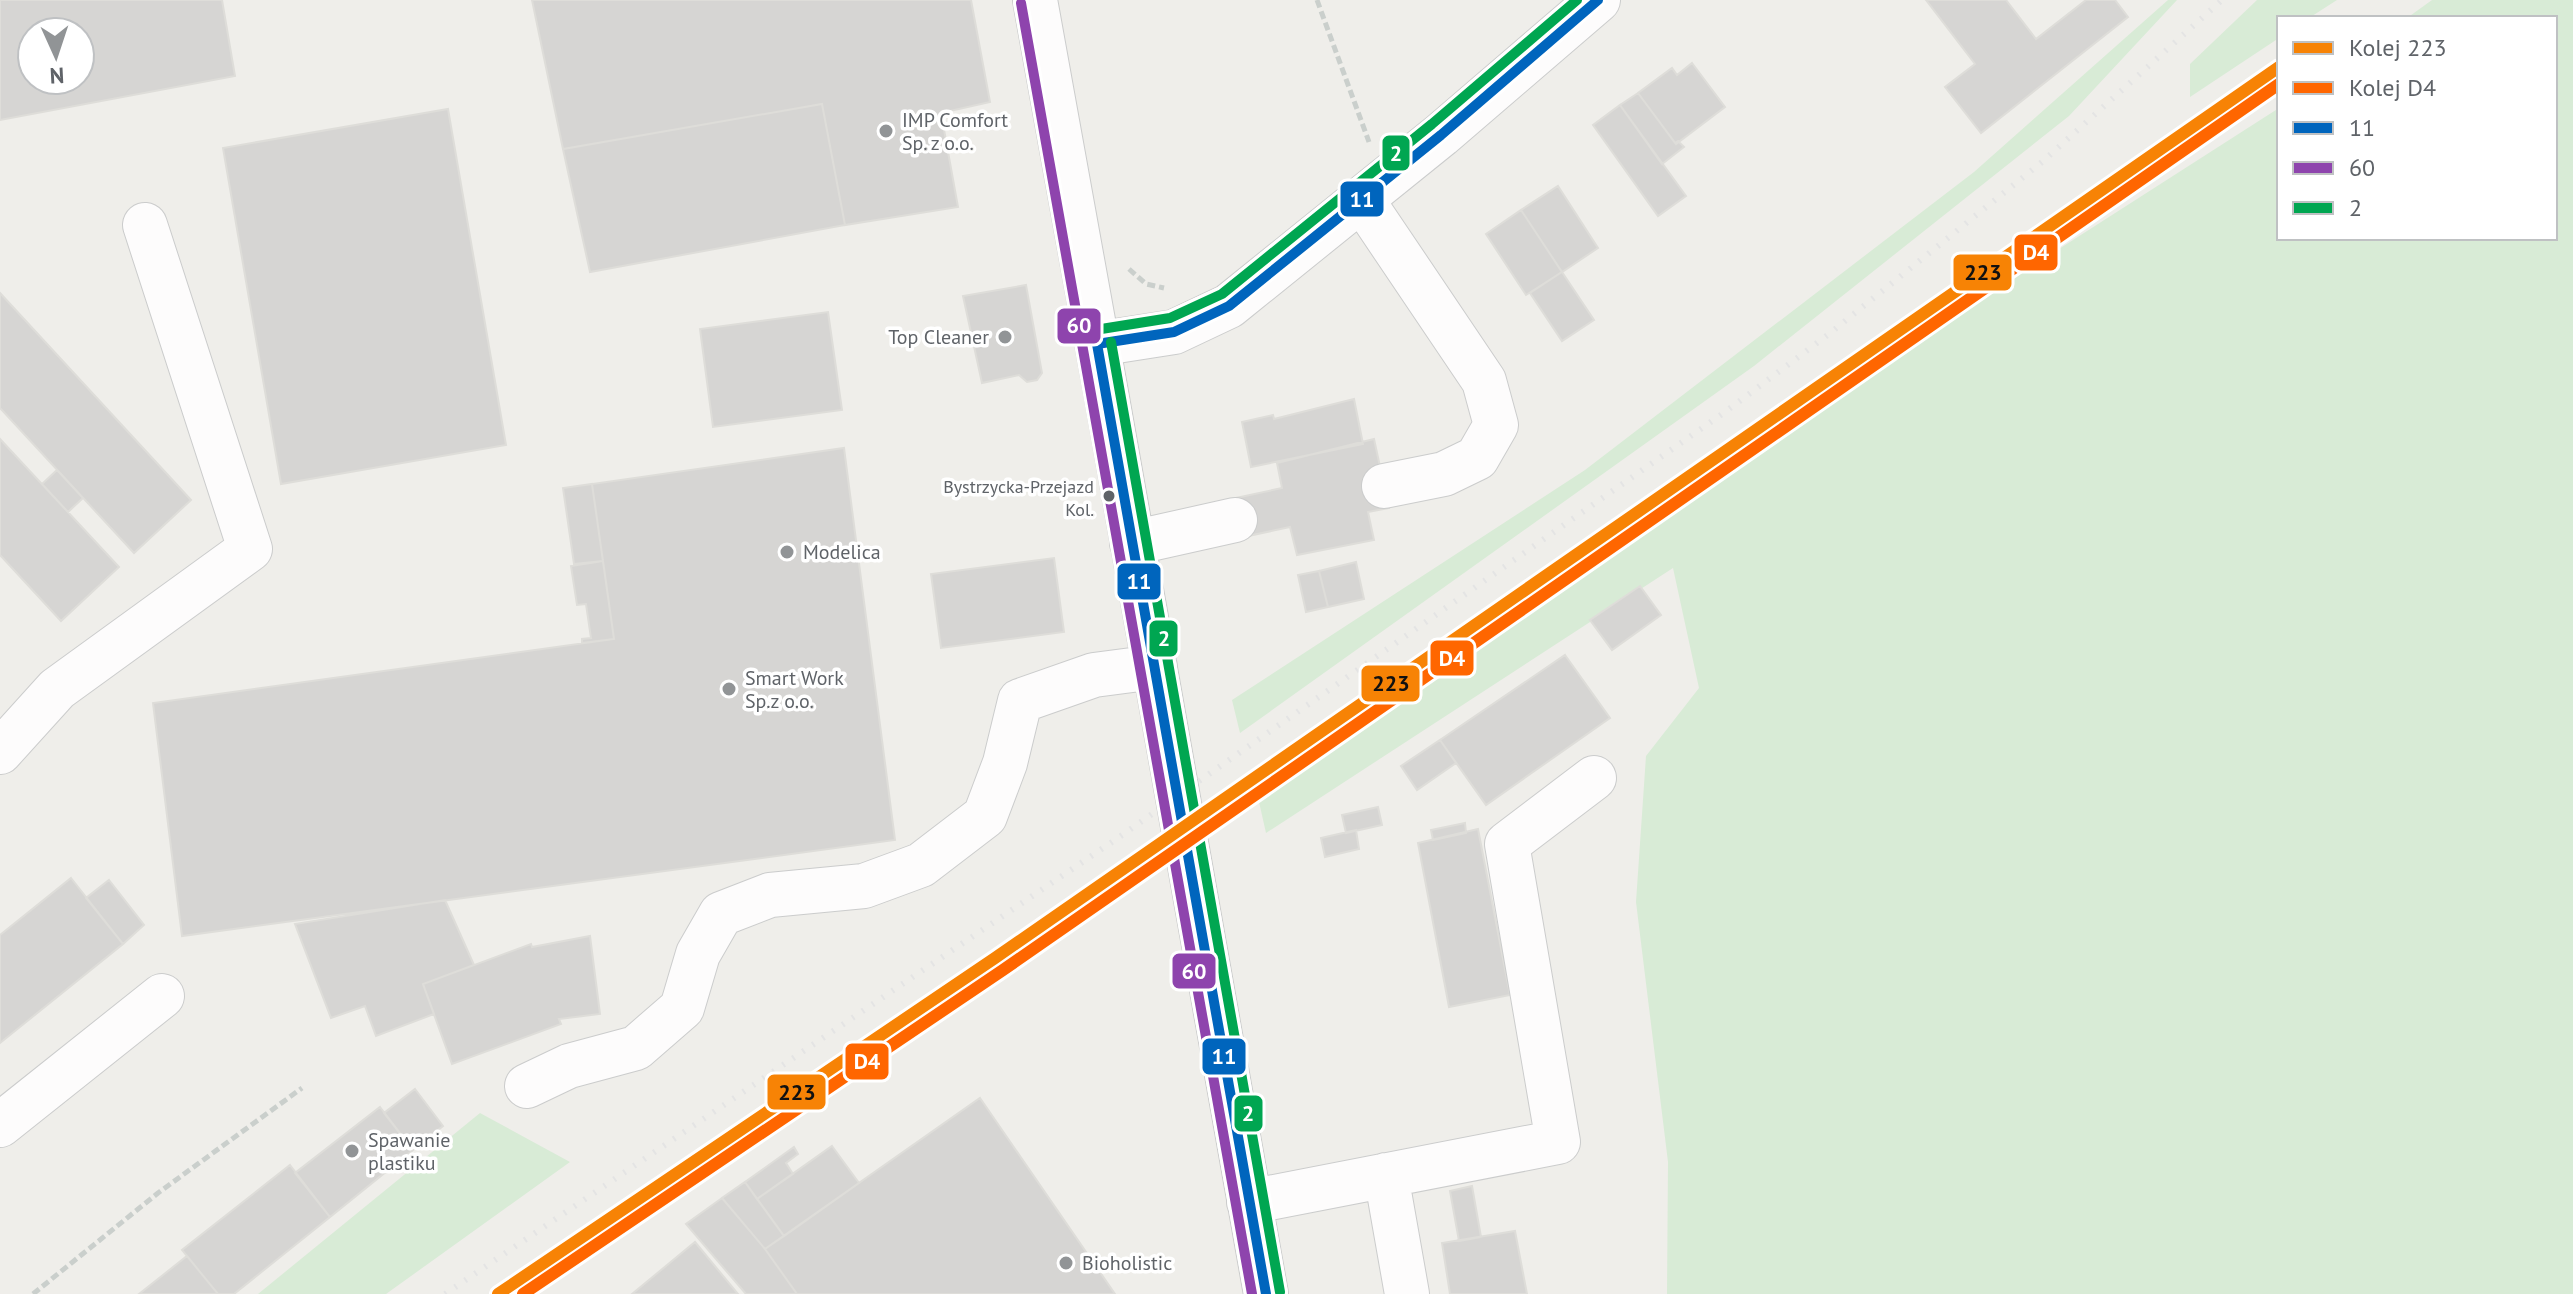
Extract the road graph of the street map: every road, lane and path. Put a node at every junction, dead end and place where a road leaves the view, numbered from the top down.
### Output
1 (1035, 0) edge
2 (1317, 0) edge
3 (1598, 0) edge
4 (1372, 150) dead end
5 (1362, 200) junction
6 (145, 225) dead end
7 (1097, 344) junction
8 (1384, 486) dead end
9 (1235, 520) dead end
10 (1132, 543) junction
11 (1155, 667) junction
12 (0, 752) edge
13 (1594, 778) dead end
14 (162, 996) dead end
15 (527, 1086) dead end
16 (302, 1088) dead end
17 (0, 1125) edge
18 (1386, 1175) junction
19 (1249, 1202) junction
20 (33, 1294) edge
21 (1266, 1294) edge
22 (1407, 1294) edge

1 - 7 street
2 - 4 path
3 - 5 street
5 - 7 street
5 - 8 street
6 - 12 street
7 - 10 street
9 - 10 street
10 - 11 street
11 - 15 street
11 - 19 street
13 - 18 street
14 - 17 street
16 - 20 path
18 - 19 street
18 - 22 street
19 - 21 street

